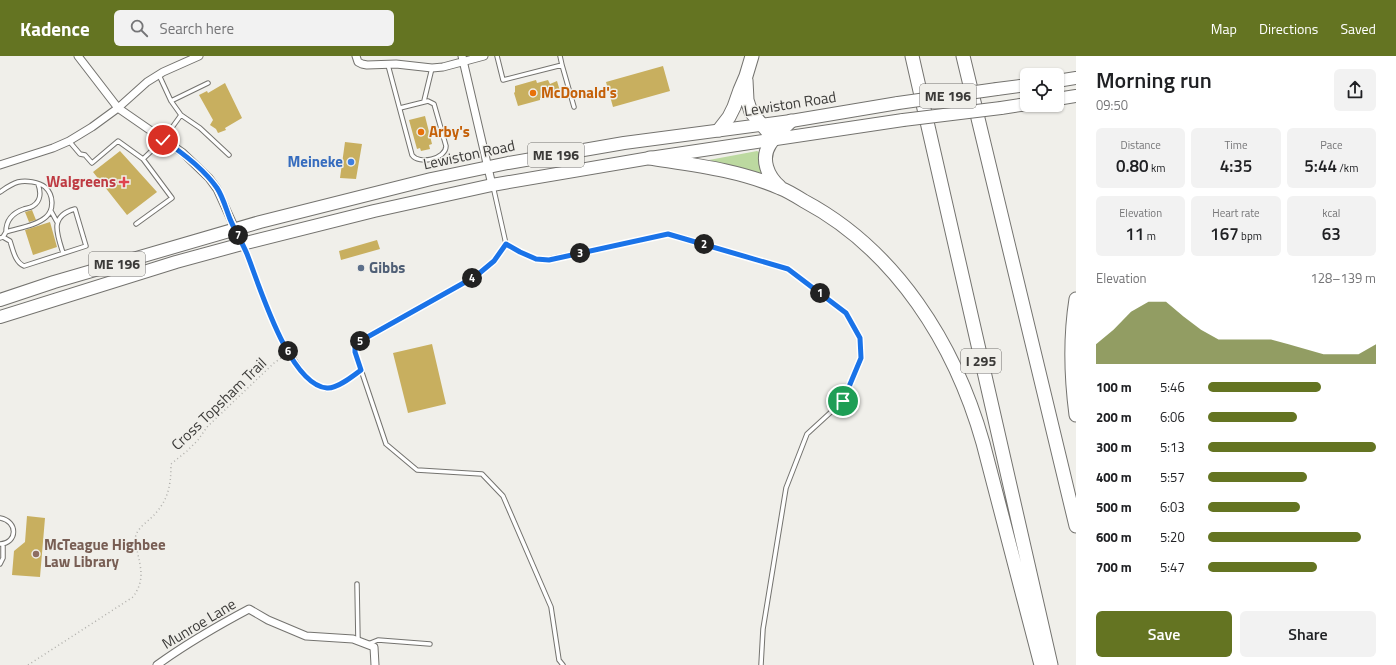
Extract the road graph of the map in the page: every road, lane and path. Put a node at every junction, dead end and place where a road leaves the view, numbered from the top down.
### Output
1 (78, 56) edge
2 (199, 56) edge
3 (356, 56) edge
4 (484, 56) edge
5 (497, 56) edge
6 (560, 56) edge
7 (752, 56) edge
8 (912, 56) edge
9 (963, 56) edge
10 (463, 59) edge
11 (388, 64) junction
12 (562, 65) junction
13 (432, 68) junction
14 (158, 75) junction
15 (746, 76) junction
16 (1076, 78) edge
17 (1064, 80) edge
18 (208, 83) dead end
19 (1020, 86) edge
20 (1076, 96) edge
21 (1064, 98) edge
22 (171, 101) junction
23 (424, 101) junction
24 (1020, 105) edge
25 (574, 107) dead end
26 (118, 108) junction
27 (400, 108) junction
28 (181, 115) junction
29 (791, 121) junction
30 (761, 125) junction
31 (719, 130) junction
32 (774, 139) junction
33 (163, 140) junction
34 (69, 141) junction
35 (229, 155) dead end
36 (650, 158) junction
37 (143, 159) junction
38 (0, 165) edge
39 (488, 167) junction
40 (38, 184) junction
41 (492, 185) junction
42 (781, 188) junction
43 (0, 192) edge
44 (51, 211) junction
45 (57, 222) junction
46 (136, 224) dead end
47 (235, 230) junction
48 (6, 232) junction
49 (2, 238) edge
50 (242, 244) junction
51 (506, 244) junction
52 (63, 253) junction
53 (1076, 299) edge
54 (0, 300) edge
55 (1, 313) edge
56 (289, 353) junction
57 (361, 370) junction
58 (1076, 415) edge
59 (0, 518) edge
60 (1076, 526) edge
61 (1, 544) edge
62 (0, 564) edge
63 (357, 584) dead end
64 (358, 641) junction
65 (367, 644) junction
66 (430, 644) dead end
67 (28, 665) edge
68 (157, 665) edge
69 (375, 665) edge
70 (563, 665) edge
71 (761, 665) edge
72 (1041, 665) edge
73 (1051, 665) edge

1 - 26 street
2 - 14 street
3 - 11 street
4 - 10 street
5 - 12 lane
6 - 12 lane
7 - 15 highway
8 - 73 highway, I 295
9 - 60 highway
10 - 13 street
10 - 39 street
11 - 13 street
11 - 27 lane
12 - 25 lane
13 - 23 lane
14 - 22 lane
14 - 26 street
15 - 30 highway
15 - 31 highway
16 - 17 highway
18 - 22 lane
19 - 29 highway, Lewiston Road / ME 196, bridge
20 - 21 highway
22 - 28 lane
23 - 27 lane
23 - 27 lane
24 - 32 highway, ME 196, bridge
26 - 33 street
26 - 34 street
28 - 33 lane
28 - 35 lane
29 - 30 highway, Lewiston Road / ME 196
29 - 32 highway
30 - 31 highway, Lewiston Road / ME 196
30 - 32 highway
31 - 39 highway, Lewiston Road / ME 196
32 - 36 highway, ME 196
32 - 42 highway
33 - 37 lane
33 - 47 street
34 - 37 lane
34 - 38 street
36 - 41 highway, ME 196
36 - 42 highway
37 - 46 lane
39 - 41 street
39 - 47 highway, Lewiston Road / ME 196
40 - 43 lane
40 - 44 lane
40 - 48 lane
41 - 50 highway, ME 196
41 - 51 lane
42 - 72 highway
44 - 45 lane
44 - 48 lane
45 - 52 lane
45 - 52 lane
47 - 50 street
47 - 54 highway, Lewiston Road / ME 196
48 - 49 lane
49 - 52 lane
50 - 55 highway, ME 196
50 - 56 lane
51 - 57 lane
51 - 71 lane
53 - 58 highway
56 - 57 lane
56 - 67 path, Cross Topsham Trail
57 - 70 lane
59 - 61 lane
61 - 62 lane
63 - 64 lane
64 - 65 street, Munroe Lane
64 - 68 street, Munroe Lane
65 - 66 lane
65 - 69 street

